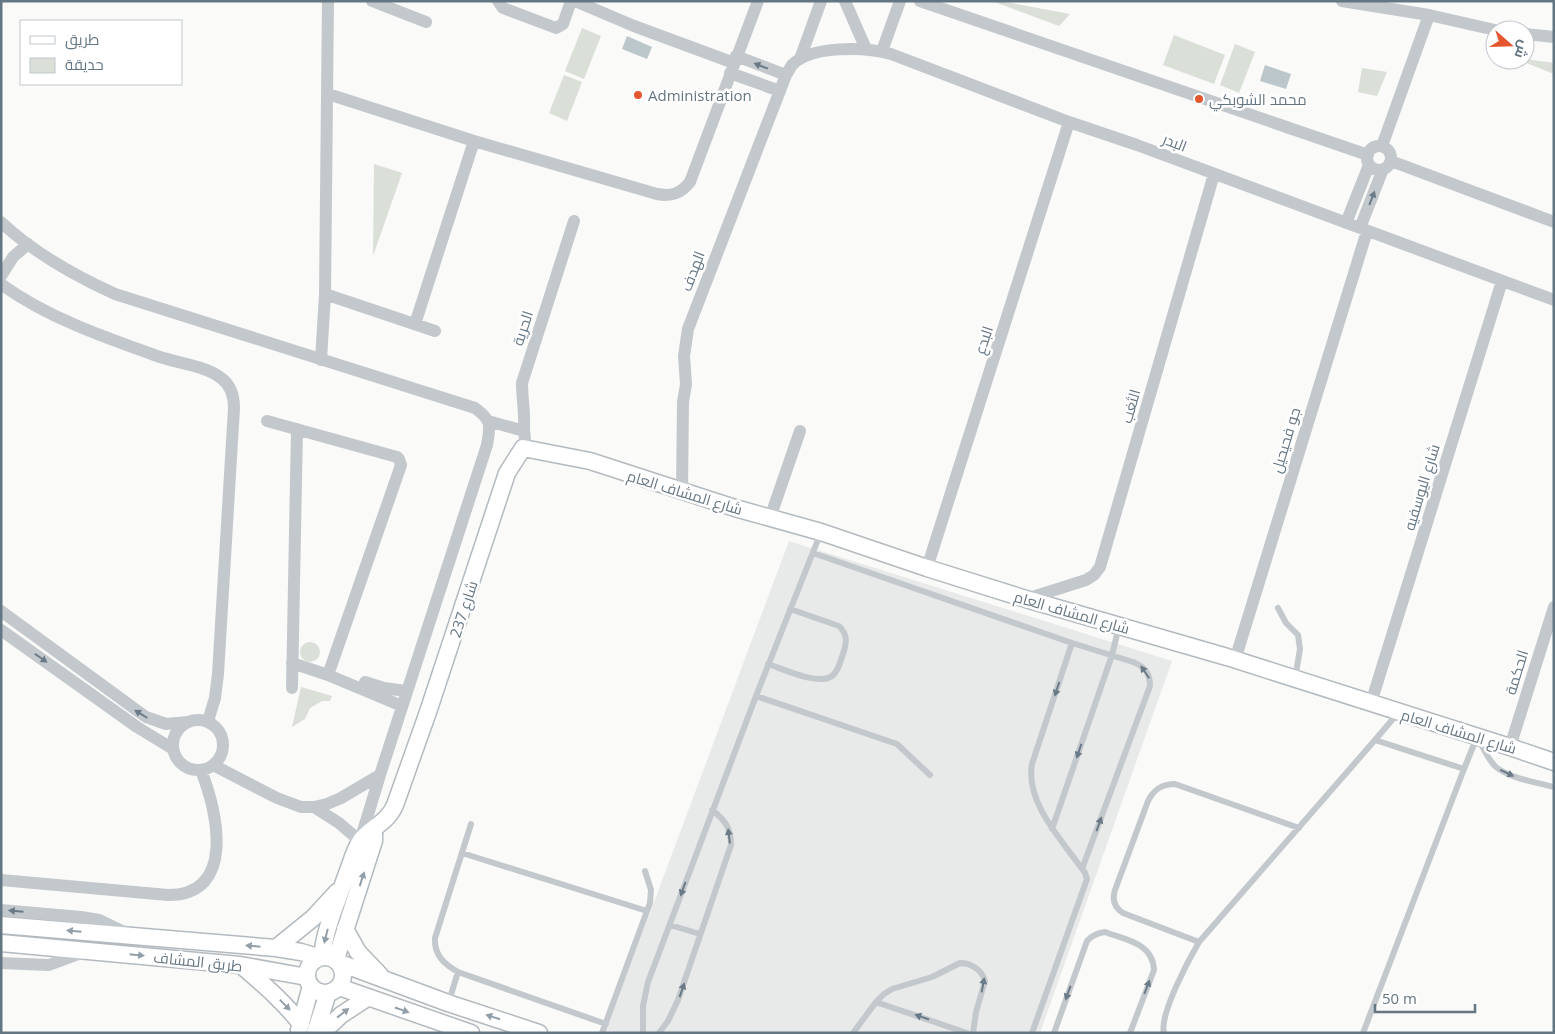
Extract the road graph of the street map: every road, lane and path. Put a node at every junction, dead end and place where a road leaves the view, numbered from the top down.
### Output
1 (328, 1) edge
2 (372, 1) edge
3 (498, 1) edge
4 (571, 1) edge
5 (576, 1) edge
6 (758, 1) edge
7 (821, 1) edge
8 (845, 1) edge
9 (900, 1) edge
10 (920, 1) edge
11 (1342, 1) edge
12 (1429, 16) junction
13 (426, 22) dead end
14 (1485, 28) edge
15 (1535, 35) edge
16 (1554, 37) edge
17 (866, 48) junction
18 (882, 51) junction
19 (800, 59) junction
20 (734, 64) junction
21 (786, 75) junction
22 (780, 91) junction
23 (328, 94) junction
24 (1069, 122) junction
25 (474, 141) junction
26 (1382, 146) junction
27 (1369, 160) junction
28 (1387, 165) junction
29 (1214, 174) junction
30 (574, 221) dead end
31 (1, 222) edge
32 (1554, 222) edge
33 (1346, 223) junction
34 (1364, 229) junction
35 (28, 244) junction
36 (1, 276) edge
37 (1502, 281) junction
38 (1, 284) edge
39 (325, 294) junction
40 (1554, 300) edge
41 (414, 324) junction
42 (436, 331) dead end
43 (320, 360) junction
44 (268, 421) dead end
45 (488, 421) junction
46 (297, 429) junction
47 (524, 431) junction
48 (800, 431) dead end
49 (523, 448) junction
50 (682, 490) junction
51 (770, 518) junction
52 (821, 532) junction
53 (812, 553) junction
54 (927, 568) junction
55 (1026, 599) junction
56 (1554, 607) edge
57 (1278, 608) dead end
58 (790, 609) junction
59 (1, 612) edge
60 (1119, 625) junction
61 (1, 630) edge
62 (1072, 643) junction
63 (1112, 655) junction
64 (1235, 660) junction
65 (292, 663) junction
66 (768, 664) junction
67 (329, 671) junction
68 (1295, 679) junction
69 (292, 688) dead end
70 (406, 691) junction
71 (756, 696) junction
72 (1371, 703) junction
73 (402, 706) junction
74 (1399, 712) junction
75 (188, 722) junction
76 (208, 722) junction
77 (1478, 736) junction
78 (1375, 740) junction
79 (1510, 747) junction
80 (173, 749) junction
81 (1554, 762) edge
82 (213, 765) junction
83 (1464, 769) junction
84 (201, 770) junction
85 (380, 775) junction
86 (930, 775) dead end
87 (1554, 787) edge
88 (314, 807) junction
89 (712, 810) junction
90 (471, 824) dead end
91 (1299, 828) junction
92 (1052, 829) junction
93 (374, 830) junction
94 (360, 841) junction
95 (462, 853) junction
96 (1082, 869) junction
97 (645, 870) dead end
98 (1, 880) edge
99 (344, 882) junction
100 (1, 910) edge
101 (647, 911) junction
102 (1, 925) edge
103 (670, 925) junction
104 (345, 929) junction
105 (700, 934) junction
106 (130, 936) junction
107 (1199, 942) junction
108 (1, 943) edge
109 (276, 948) junction
110 (89, 950) junction
111 (329, 959) junction
112 (1, 963) edge
113 (240, 965) junction
114 (458, 972) junction
115 (386, 980) junction
116 (309, 982) junction
117 (334, 990) junction
118 (367, 998) junction
119 (876, 1002) junction
120 (448, 1003) junction
121 (606, 1024) junction
122 (299, 1028) edge
123 (315, 1033) edge
124 (322, 1033) edge
125 (471, 1033) edge
126 (539, 1033) edge
127 (602, 1033) edge
128 (643, 1033) edge
129 (659, 1033) edge
130 (853, 1033) edge
131 (967, 1033) edge
132 (973, 1033) edge
133 (1032, 1033) edge
134 (1054, 1033) edge
135 (1130, 1033) edge
136 (1164, 1033) edge
137 (1363, 1033) edge

1 - 23 street
2 - 13 street
3 - 4 street
5 - 20 street
6 - 20 street
7 - 19 street
8 - 17 street
9 - 18 street
10 - 27 street
11 - 12 street
12 - 14 street
12 - 26 street
15 - 16 street
17 - 18 street, البدر
17 - 19 street, البدر
18 - 24 street, البدر
19 - 21 street
21 -> 20 street
20 - 22 street
20 - 25 street
21 - 22 street, الهدف
22 - 50 street, الهدف
23 - 25 street
23 - 39 street
24 - 29 street, البدر
24 - 54 street, البدع
25 - 41 street
26 - 27 street
26 - 28 street
27 - 28 street
27 - 33 street
28 - 32 street
34 -> 28 street, جو فحيحيل
29 - 33 street, البدر
29 - 55 street, الثغب
30 - 47 street, الحرية
31 - 35 street
33 - 34 street, البدر
34 - 37 street, البدر
34 - 64 street, جو فحيحيل
35 - 36 street
35 - 43 street
37 - 40 street, البدر
37 - 72 street, شارع اليوسفيه
38 - 76 street
39 - 41 street
39 - 43 street
41 - 42 street
43 - 45 street
44 - 46 street
45 - 47 street
45 - 70 street
46 - 65 street
46 - 67 street
47 - 49 street, الحرية
48 - 51 street
49 - 50 street, شارع المشاف العام
49 - 93 street, شارع 237
50 - 51 street, شارع المشاف العام
51 - 52 street, شارع المشاف العام
52 - 53 lane
52 - 54 street, شارع المشاف العام
53 - 58 lane
53 - 62 lane
54 - 55 street, شارع المشاف العام
55 - 60 street, شارع المشاف العام
56 - 79 street, الحكمة
57 - 68 lane
58 - 66 lane
58 - 66 lane
75 -> 59 street
60 - 63 lane
60 - 64 street, شارع المشاف العام
61 -> 80 street
62 - 63 lane
62 -> 92 lane
63 -> 92 lane
96 -> 63 lane
64 - 68 street, شارع المشاف العام
65 - 67 street
65 - 69 street
66 - 71 lane
67 - 70 street
67 - 73 street
68 - 72 street, شارع المشاف العام
70 - 73 street
71 - 86 lane
71 - 89 lane
72 - 74 street, شارع المشاف العام
73 - 85 street
74 - 77 street, شارع المشاف العام
74 - 78 lane
75 - 76 street
75 - 80 street
76 - 82 street
77 - 79 street, شارع المشاف العام
77 - 83 lane
77 -> 87 lane
78 - 83 lane
78 - 91 lane
79 - 81 street, شارع المشاف العام
80 - 84 street
82 - 84 street
82 - 88 street
83 - 137 lane
84 - 98 street
85 - 88 street
85 - 94 street
88 - 94 street
89 -> 103 lane
105 -> 89 lane
90 - 95 lane
91 - 107 lane
91 - 107 lane
92 - 96 lane
93 - 94 street, شارع 237
104 -> 93 street
94 - 99 street, شارع 237
95 - 101 lane
95 - 114 lane
96 - 133 lane
97 - 101 lane
99 - 109 street
99 -> 111 street, شارع 237
106 -> 100 street, طريق المشاف
101 - 121 lane
106 -> 102 street, طريق المشاف
103 - 105 lane
103 - 128 lane
104 - 111 street
104 - 115 street
129 -> 105 lane
109 -> 106 street, طريق المشاف
107 - 136 lane
108 - 110 street, طريق المشاف
109 - 111 street, طريق المشاف
110 - 112 street, طريق المشاف
110 -> 113 street, طريق المشاف
111 - 115 street, طريق المشاف
111 - 116 street
111 - 117 street
113 - 116 street, طريق المشاف
113 -> 122 street
114 - 120 lane
114 - 121 lane
115 - 120 street, طريق المشاف
116 - 117 street
116 - 122 street
117 - 118 street
117 - 123 street
124 -> 118 street
118 -> 125 street
119 - 130 lane
131 -> 119 lane
132 -> 119 lane
126 -> 120 street, طريق المشاف
121 - 127 lane
135 -> 134 lane

